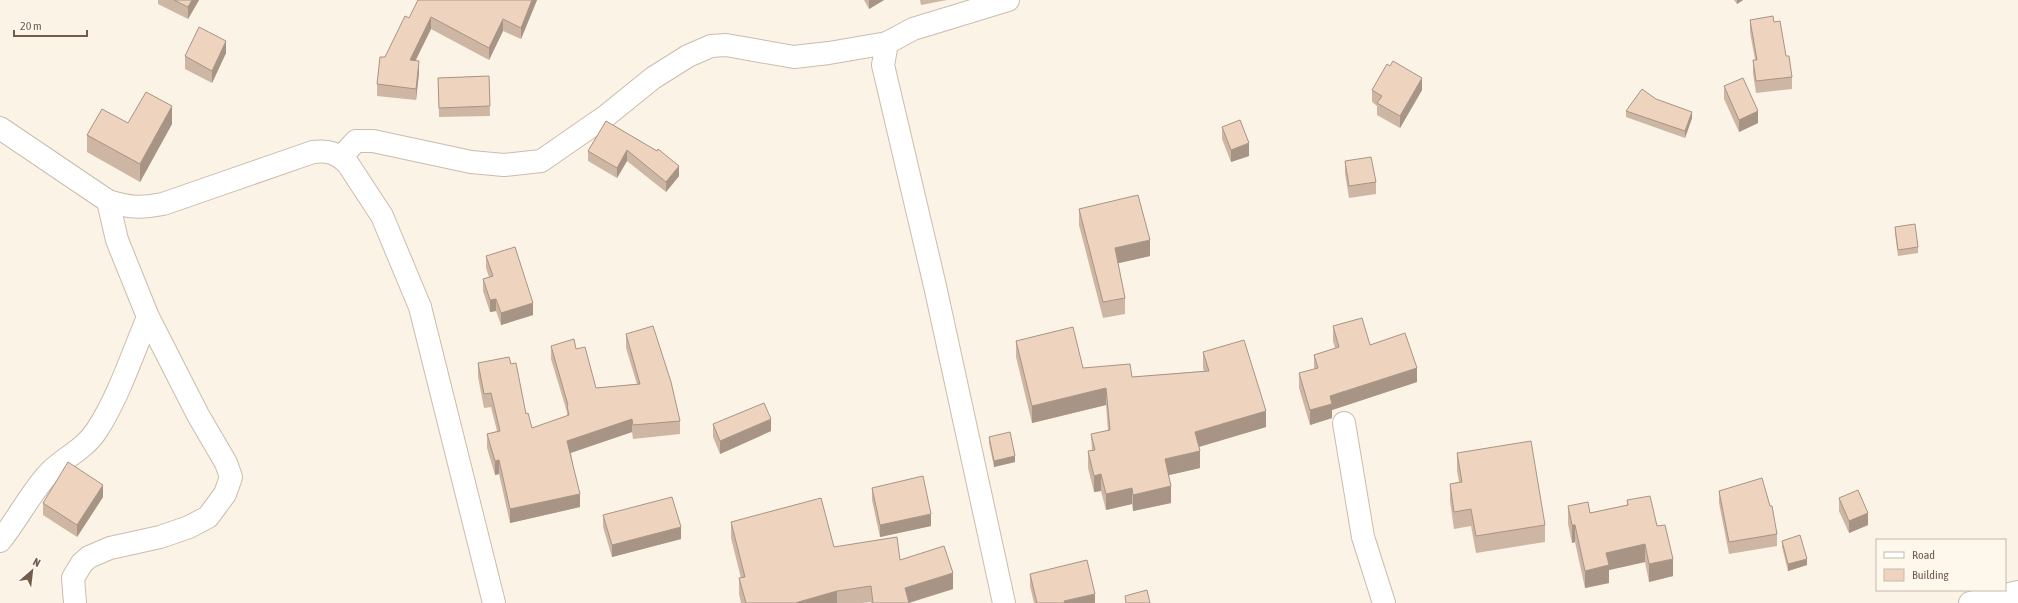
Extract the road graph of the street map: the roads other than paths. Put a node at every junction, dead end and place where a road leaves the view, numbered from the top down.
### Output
1 (1008, 0) edge
2 (887, 43) junction
3 (0, 128) edge
4 (341, 157) junction
5 (108, 201) junction
6 (148, 317) junction
7 (1344, 423) dead end
8 (0, 541) edge
9 (2018, 592) edge
10 (75, 603) edge
11 (494, 603) edge
12 (1004, 603) edge
13 (1384, 603) edge
14 (1970, 603) edge

1 - 2 street
2 - 4 street
2 - 12 street
3 - 5 street
4 - 5 street
4 - 11 street
5 - 6 street
6 - 8 street
6 - 10 street
7 - 13 street
9 - 14 street

